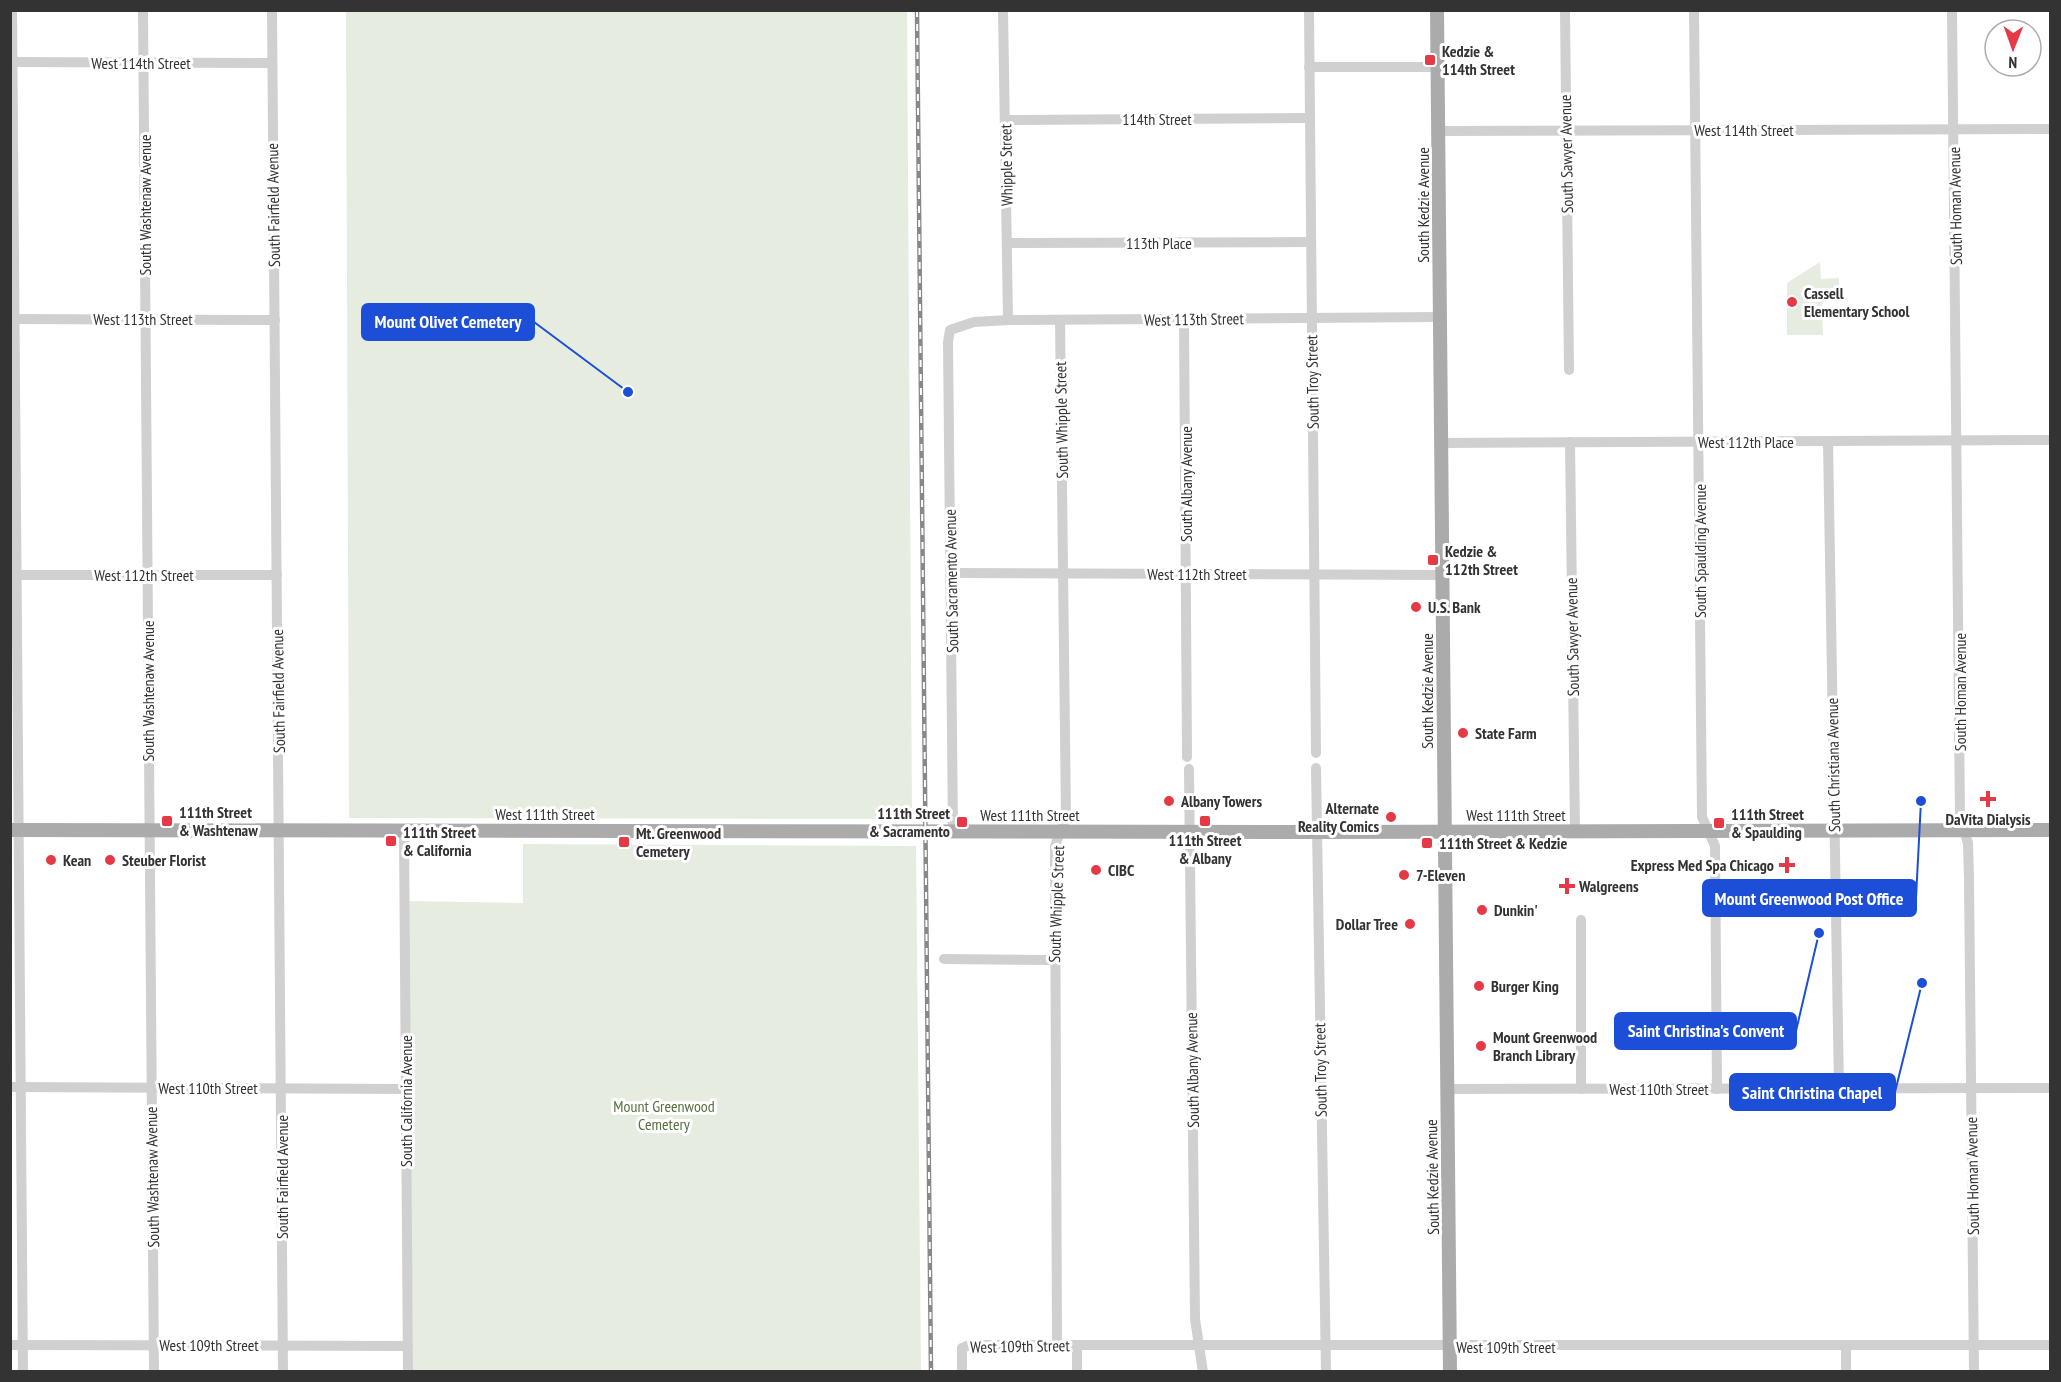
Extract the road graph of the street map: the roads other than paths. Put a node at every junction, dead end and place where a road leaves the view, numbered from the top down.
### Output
1 (12, 10) edge
2 (143, 10) edge
3 (272, 10) edge
4 (1003, 10) edge
5 (1309, 10) edge
6 (1437, 10) edge
7 (1565, 10) edge
8 (1694, 10) edge
9 (1952, 10) edge
10 (12, 62) edge
11 (143, 63) junction
12 (272, 63) junction
13 (1309, 67) junction
14 (1438, 67) junction
15 (1310, 118) junction
16 (1005, 120) junction
17 (2050, 129) edge
18 (1695, 130) junction
19 (1954, 130) junction
20 (1438, 131) junction
21 (1566, 132) junction
22 (1311, 242) junction
23 (1007, 243) junction
24 (1440, 317) junction
25 (1312, 318) junction
26 (13, 319) edge
27 (145, 319) junction
28 (1184, 319) junction
29 (275, 320) junction
30 (1060, 320) junction
31 (1008, 321) junction
32 (950, 330) joint
33 (1569, 370) dead end
34 (2050, 440) edge
35 (1828, 441) junction
36 (1958, 441) junction
37 (1570, 442) junction
38 (1700, 442) junction
39 (1441, 443) junction
40 (951, 573) junction
41 (1064, 573) junction
42 (147, 574) junction
43 (1186, 574) junction
44 (1314, 574) junction
45 (14, 575) edge
46 (277, 575) junction
47 (1442, 575) junction
48 (1316, 753) dead end
49 (1187, 757) dead end
50 (1189, 768) dead end
51 (1316, 768) dead end
52 (15, 830) edge
53 (149, 830) junction
54 (1964, 830) junction
55 (2050, 830) edge
56 (279, 831) junction
57 (405, 831) junction
58 (1061, 831) junction
59 (1189, 831) junction
60 (1575, 831) junction
61 (1707, 831) junction
62 (1834, 831) junction
63 (953, 832) junction
64 (1317, 832) junction
65 (1444, 832) junction
66 (1581, 920) dead end
67 (944, 959) dead end
68 (1054, 960) junction
69 (16, 1088) edge
70 (151, 1088) junction
71 (281, 1088) junction
72 (1971, 1088) junction
73 (2050, 1088) edge
74 (406, 1089) junction
75 (1447, 1089) junction
76 (1581, 1089) junction
77 (1717, 1089) junction
78 (1839, 1089) junction
79 (10, 1345) edge
80 (23, 1345) junction
81 (154, 1345) junction
82 (283, 1345) junction
83 (1058, 1345) junction
84 (1077, 1345) junction
85 (408, 1346) junction
86 (1199, 1346) junction
87 (1325, 1346) junction
88 (1974, 1346) junction
89 (2050, 1346) edge
90 (1450, 1347) junction
91 (1846, 1347) junction
92 (23, 1371) edge
93 (154, 1371) edge
94 (283, 1371) edge
95 (408, 1371) edge
96 (962, 1371) edge
97 (1077, 1371) edge
98 (1203, 1371) edge
99 (1326, 1371) edge
100 (1450, 1371) edge
101 (1846, 1371) edge
102 (1974, 1371) edge

1 - 10 street
2 - 11 street, South Washtenaw Avenue
3 - 12 street, South Fairfield Avenue
4 - 16 street, Whipple Street
5 - 13 street, South Troy Street
6 - 14 main road, South Kedzie Avenue
7 - 21 street, South Sawyer Avenue
8 - 18 street, South Spaulding Avenue
9 - 19 street, South Homan Avenue
10 - 11 street, West 114th Street
10 - 26 street
11 - 12 street, West 114th Street
11 - 27 street, South Washtenaw Avenue
12 - 29 street, South Fairfield Avenue
13 - 14 street
13 - 15 street, South Troy Street
14 - 20 main road, South Kedzie Avenue
15 - 16 street, 114th Street
15 - 22 street, South Troy Street
16 - 23 street, Whipple Street
17 - 19 street, West 114th Street
18 - 19 street, West 114th Street
18 - 21 street, West 114th Street
18 - 38 street, South Spaulding Avenue
19 - 36 street, South Homan Avenue
20 - 21 street, West 114th Street
20 - 24 main road, South Kedzie Avenue
21 - 33 street, South Sawyer Avenue
22 - 23 street, 113th Place
22 - 25 street, South Troy Street
23 - 31 street, Whipple Street
24 - 25 street, West 113th Street
24 - 39 main road, South Kedzie Avenue
25 - 28 street, West 113th Street
25 - 44 street, South Troy Street
26 - 27 street, West 113th Street
26 - 45 street
27 - 29 street, West 113th Street
27 - 42 street, South Washtenaw Avenue
28 - 30 street, West 113th Street
28 - 43 street, South Albany Avenue
29 - 46 street, South Fairfield Avenue
30 - 31 street, West 113th Street
30 - 41 street, South Whipple Street
31 - 32 street, West 113th Street
32 - 40 street, South Sacramento Avenue
34 - 36 street, West 112th Place
35 - 36 street, West 112th Place
35 - 38 street, West 112th Place
35 - 62 street, South Christiana Avenue
36 - 54 street, South Homan Avenue
37 - 38 street, West 112th Place
37 - 39 street, West 112th Place
37 - 60 street, South Sawyer Avenue
38 - 61 street, South Spaulding Avenue
39 - 47 main road, South Kedzie Avenue
40 - 41 street, West 112th Street
40 - 63 street, South Sacramento Avenue
41 - 43 street, West 112th Street
41 - 58 street, South Whipple Street
42 - 45 street, West 112th Street
42 - 46 street, West 112th Street
42 - 53 street, South Washtenaw Avenue
43 - 44 street, West 112th Street
43 - 49 street, South Albany Avenue
44 - 47 street, West 112th Street
44 - 48 street, South Troy Street
45 - 52 street
46 - 56 street, South Fairfield Avenue
47 - 65 main road, South Kedzie Avenue
50 - 59 street, South Albany Avenue
51 - 64 street, South Troy Street
52 - 53 main road, West 111th Street
52 - 69 street
53 - 56 main road, West 111th Street
53 - 70 street, South Washtenaw Avenue
54 - 55 main road, West 111th Street
54 - 62 main road, West 111th Street
54 - 72 street, South Homan Avenue
56 - 57 main road, West 111th Street
56 - 71 street, South Fairfield Avenue
57 - 63 main road, West 111th Street
57 - 74 street, South California Avenue
58 - 59 main road, West 111th Street
58 - 63 main road, West 111th Street
58 - 68 street, South Whipple Street
59 - 64 main road, West 111th Street
59 - 86 street, South Albany Avenue
60 - 61 main road, West 111th Street
60 - 65 main road, West 111th Street
61 - 62 main road, West 111th Street
61 - 77 street, South Spaulding Avenue
62 - 78 street, South Christiana Avenue
64 - 65 main road, West 111th Street
64 - 87 street, South Troy Street
65 - 75 main road, South Kedzie Avenue
66 - 76 street
67 - 68 street
68 - 83 street, South Whipple Street
69 - 70 street, West 110th Street
69 - 80 street
70 - 71 street, West 110th Street
70 - 81 street, South Washtenaw Avenue
71 - 74 street, West 110th Street
71 - 82 street, South Fairfield Avenue
72 - 73 street, West 110th Street
72 - 78 street, West 110th Street
72 - 88 street, South Homan Avenue
74 - 85 street, South California Avenue
75 - 76 street, West 110th Street
75 - 90 main road, South Kedzie Avenue
76 - 77 street, West 110th Street
77 - 78 street, West 110th Street
79 - 80 street, West 109th Street
80 - 81 street, West 109th Street
80 - 92 street
81 - 82 street, West 109th Street
81 - 93 street, South Washtenaw Avenue
82 - 85 street, West 109th Street
82 - 94 street, South Fairfield Avenue
83 - 84 street, West 109th Street
83 - 96 street, West 109th Street
84 - 86 street, West 109th Street
84 - 97 street
85 - 95 street, South California Avenue
86 - 87 street, West 109th Street
86 - 98 street, South Albany Avenue
87 - 90 street, West 109th Street
87 - 99 street, South Troy Street
88 - 89 street, West 109th Street
88 - 91 street, West 109th Street
88 - 102 street, South Homan Avenue
90 - 91 street, West 109th Street
90 - 100 main road, South Kedzie Avenue
91 - 101 street

